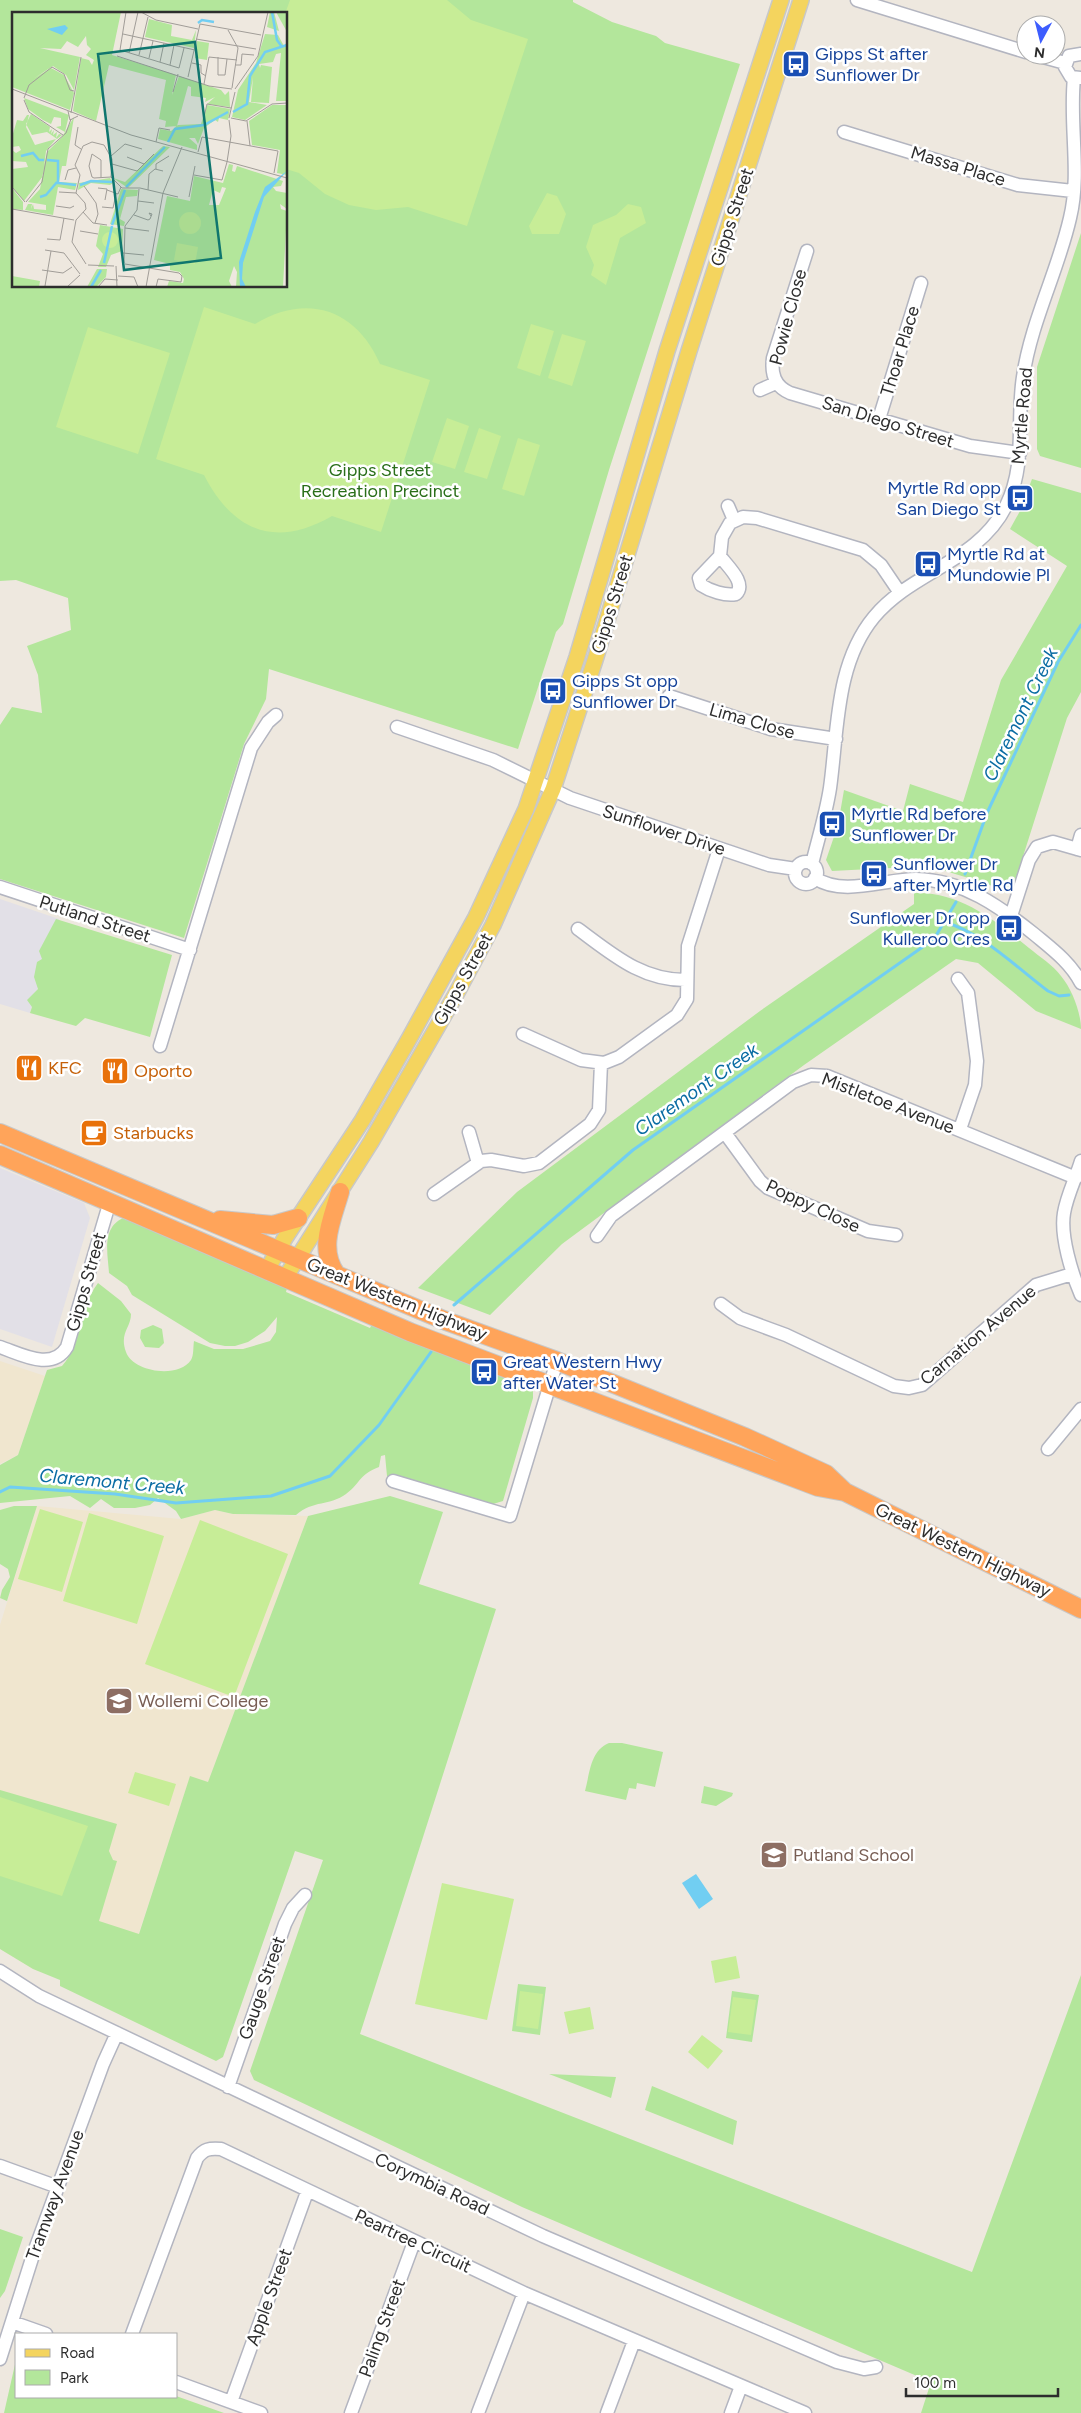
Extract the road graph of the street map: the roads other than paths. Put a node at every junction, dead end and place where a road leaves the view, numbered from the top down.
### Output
1 (781, 0) edge
2 (801, 0) edge
3 (858, 0) edge
4 (1016, 49) edge
5 (1081, 54) edge
6 (1066, 61) edge
7 (1066, 65) edge
8 (1078, 78) edge
9 (844, 132) dead end
10 (1073, 191) junction
11 (807, 251) dead end
12 (921, 283) dead end
13 (776, 383) junction
14 (760, 390) dead end
15 (880, 419) junction
16 (1020, 453) junction
17 (728, 506) dead end
18 (734, 520) junction
19 (720, 556) dead end
20 (900, 593) junction
21 (670, 696) dead end
22 (276, 715) dead end
23 (397, 727) dead end
24 (836, 739) junction
25 (537, 781) junction
26 (553, 790) junction
27 (1081, 835) edge
28 (719, 849) junction
29 (1079, 850) edge
30 (812, 864) junction
31 (796, 869) junction
32 (815, 878) junction
33 (0, 887) edge
34 (1011, 916) junction
35 (578, 928) dead end
36 (190, 950) junction
37 (958, 979) dead end
38 (686, 980) junction
39 (1081, 983) edge
40 (523, 1034) dead end
41 (160, 1046) dead end
42 (601, 1064) junction
43 (960, 1130) junction
44 (469, 1132) dead end
45 (0, 1133) edge
46 (725, 1133) junction
47 (0, 1154) edge
48 (1081, 1161) edge
49 (478, 1163) junction
50 (1076, 1178) junction
51 (340, 1192) junction
52 (434, 1194) dead end
53 (110, 1201) junction
54 (202, 1217) junction
55 (298, 1218) junction
56 (896, 1235) dead end
57 (597, 1236) dead end
58 (278, 1250) junction
59 (298, 1258) junction
60 (267, 1270) junction
61 (336, 1274) junction
62 (1072, 1274) junction
63 (285, 1278) junction
64 (1081, 1295) edge
65 (721, 1304) dead end
66 (0, 1347) edge
67 (557, 1361) junction
68 (549, 1386) junction
69 (1081, 1409) edge
70 (1048, 1449) dead end
71 (393, 1480) dead end
72 (845, 1492) junction
73 (1081, 1609) edge
74 (306, 1895) dead end
75 (0, 1971) edge
76 (116, 2033) junction
77 (228, 2087) junction
78 (0, 2166) edge
79 (58, 2187) junction
80 (307, 2192) junction
81 (414, 2242) junction
82 (524, 2293) junction
83 (12, 2322) junction
84 (43, 2333) edge
85 (132, 2333) edge
86 (634, 2341) junction
87 (0, 2359) edge
88 (876, 2367) dead end
89 (178, 2383) edge
90 (741, 2386) junction
91 (231, 2402) junction
92 (261, 2413) edge
93 (351, 2413) edge
94 (478, 2413) edge
95 (607, 2413) edge
96 (731, 2413) edge
97 (805, 2413) edge

1 - 25 main road, Gipps Street
2 - 26 main road, Gipps Street
3 - 4 street
5 - 6 street
7 - 8 street
8 - 10 street, Myrtle Road
9 - 10 street, Massa Place
10 - 16 street, Myrtle Road
11 - 13 street, Powie Close
12 - 15 street, Thoar Place
13 - 14 street
13 - 15 street, San Diego Street
15 - 16 street, San Diego Street
16 - 20 street, Myrtle Road
17 - 18 street
18 - 19 street
18 - 20 street
20 - 24 street, Myrtle Road
21 - 24 street, Lima Close
22 - 36 street
23 - 25 street
24 - 30 street, Myrtle Road
25 - 26 street, Sunflower Drive
25 - 55 main road, Gipps Street
26 - 28 street, Sunflower Drive
26 - 51 main road, Gipps Street
27 - 29 street
28 - 31 street, Sunflower Drive
28 - 38 street
29 - 34 street
30 - 31 street
30 - 32 street
31 - 32 street
32 - 34 street
33 - 36 street, Putland Street
34 - 39 street
35 - 38 street
36 - 41 street
37 - 43 street
38 - 42 street
40 - 42 street
42 - 49 street
43 - 46 street, Mistletoe Avenue
43 - 50 street, Mistletoe Avenue
44 - 49 street
45 - 54 highway, Great Western Highway
46 - 56 street, Poppy Close
46 - 57 street, Mistletoe Avenue
47 - 53 highway, Great Western Highway
48 - 50 street
49 - 52 street
50 - 62 street
51 - 59 main road, Gipps Street
51 - 61 highway
53 - 60 highway, Great Western Highway
53 - 66 street, Gipps Street
54 - 55 highway
54 - 58 highway, Great Western Highway
55 - 58 main road, Gipps Street
58 - 59 highway, Great Western Highway
58 - 60 main road, Gipps Street
59 - 61 highway, Great Western Highway
59 - 63 main road, Gipps Street
60 - 63 highway, Great Western Highway
61 - 67 highway, Great Western Highway
62 - 64 street
62 - 65 street, Carnation Avenue
63 - 68 highway, Great Western Highway
67 - 68 street
67 - 72 highway, Great Western Highway
68 - 71 street
68 - 72 highway, Great Western Highway
69 - 70 street
72 - 73 highway, Great Western Highway
74 - 77 street, Gauge Street
75 - 76 street, Corymbia Road
76 - 77 street, Corymbia Road
76 - 79 street, Tramway Avenue
77 - 88 street, Corymbia Road
78 - 79 street
79 - 83 street, Tramway Avenue
80 - 81 street, Peartree Circuit
80 - 85 street, Peartree Circuit
80 - 91 street, Apple Street
81 - 82 street, Peartree Circuit
81 - 93 street, Paling Street
82 - 86 street, Peartree Circuit
82 - 94 street
83 - 84 street
83 - 87 street, Tramway Avenue
86 - 90 street, Peartree Circuit
86 - 95 street
89 - 91 street
90 - 96 street
90 - 97 street, Peartree Circuit
91 - 92 street

